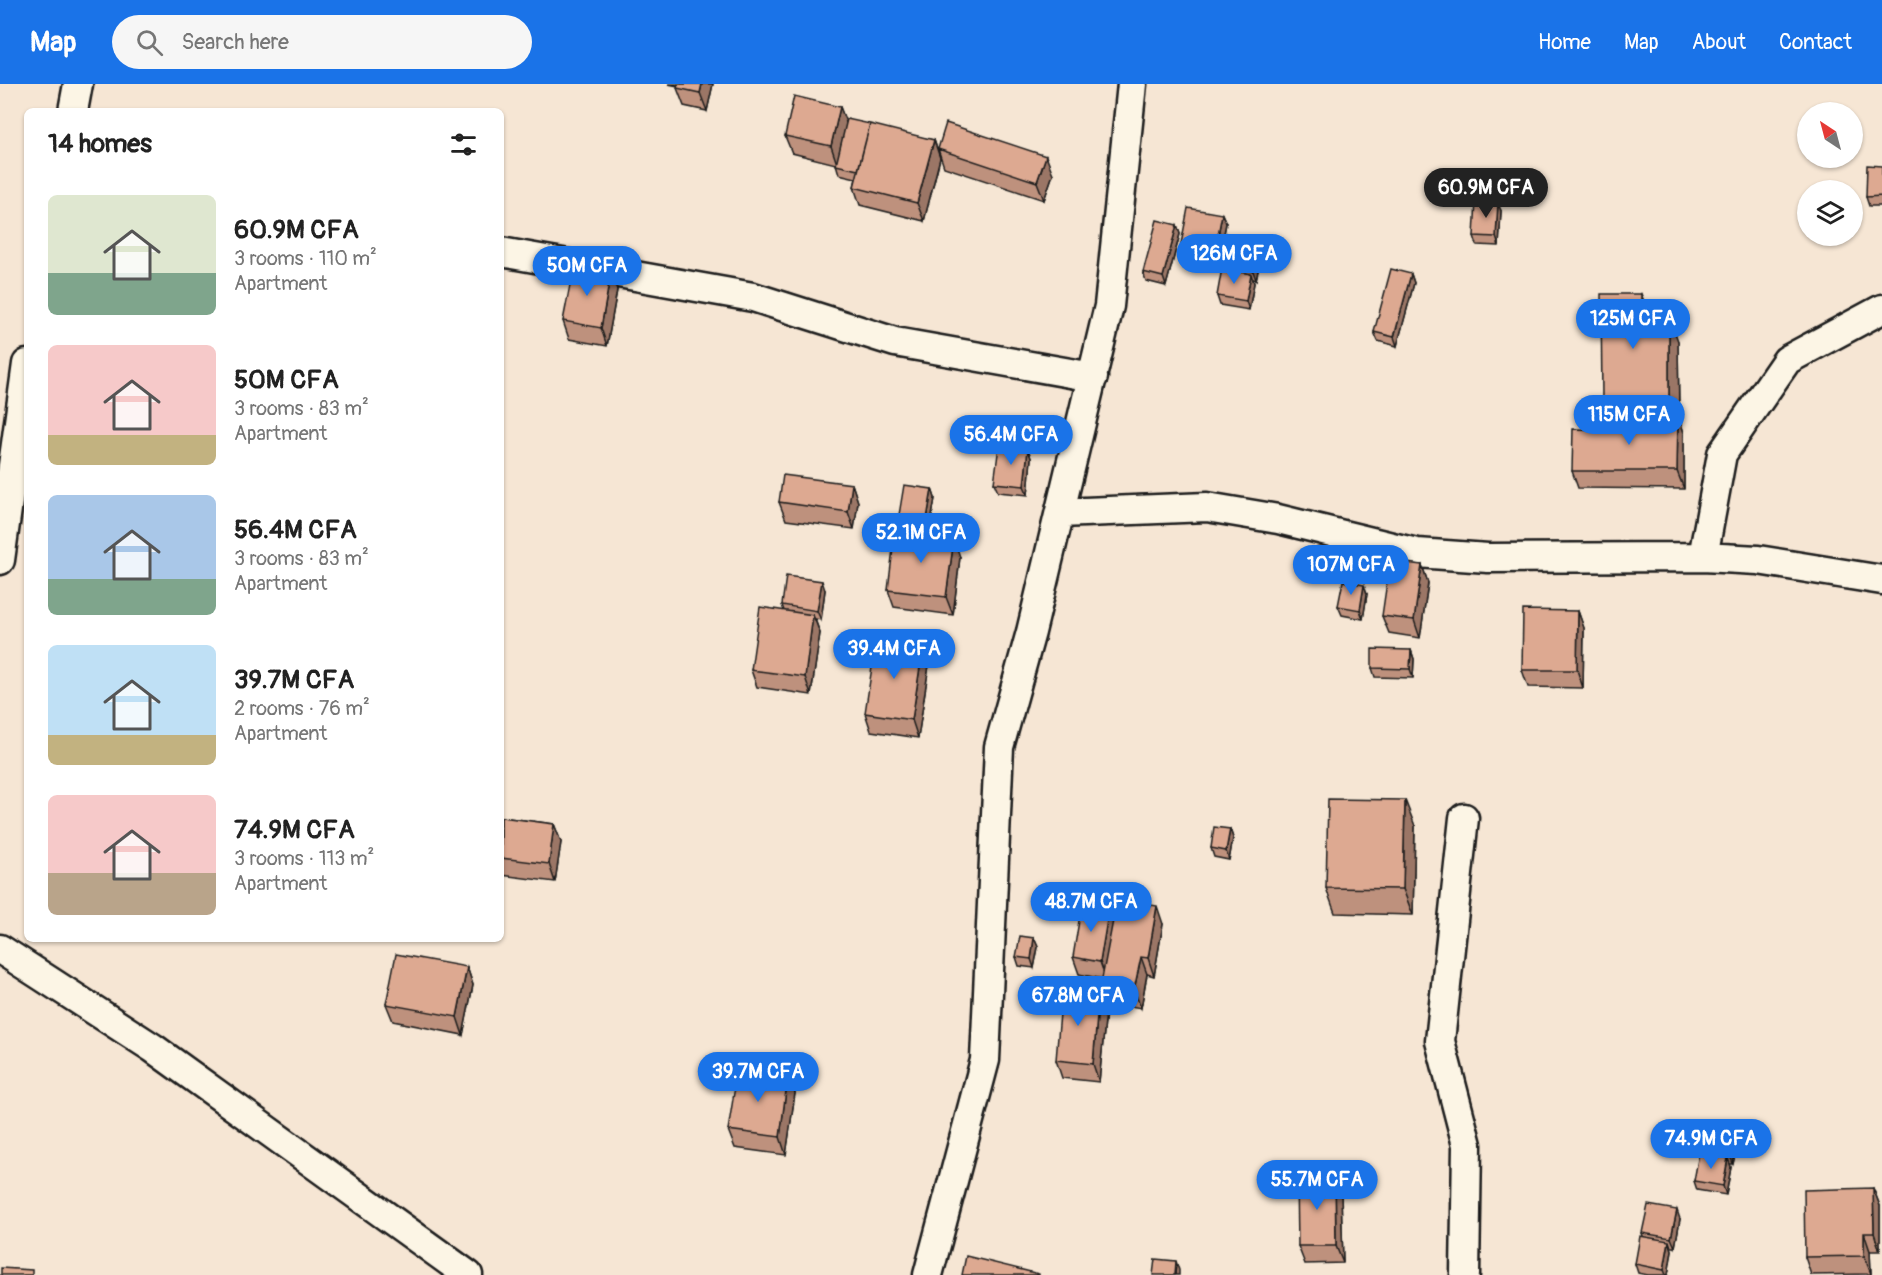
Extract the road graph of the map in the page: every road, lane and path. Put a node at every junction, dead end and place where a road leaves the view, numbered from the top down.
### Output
1 (78, 84) edge
2 (1132, 84) edge
3 (74, 108) edge
4 (504, 253) edge
5 (1882, 309) edge
6 (1093, 377) junction
7 (24, 386) edge
8 (1060, 513) junction
9 (1703, 557) junction
10 (0, 560) edge
11 (1882, 580) edge
12 (1464, 818) dead end
13 (0, 949) edge
14 (468, 1275) edge
15 (928, 1275) edge
16 (1465, 1275) edge

1 - 3 street
2 - 6 street
4 - 6 street
5 - 9 street
6 - 8 street
7 - 10 street
8 - 9 street
8 - 15 street
9 - 11 street
12 - 16 street
13 - 14 street

